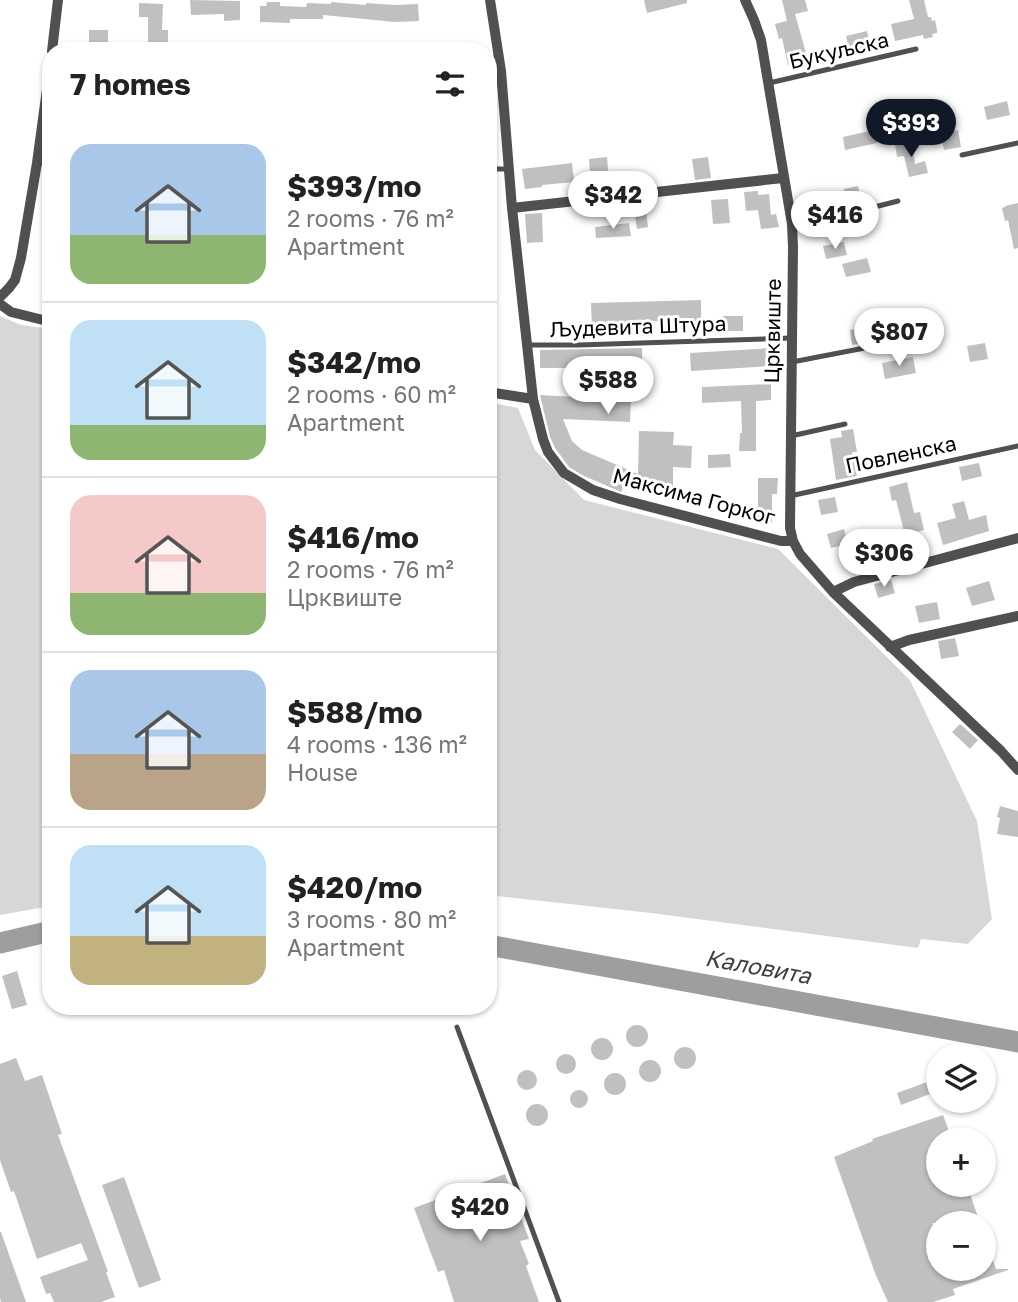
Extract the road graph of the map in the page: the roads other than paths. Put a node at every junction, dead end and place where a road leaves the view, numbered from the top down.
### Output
1 (58, 0) edge
2 (490, 0) edge
3 (745, 0) edge
4 (53, 42) edge
5 (497, 42) edge
6 (497, 45) edge
7 (916, 49) dead end
8 (769, 83) junction
9 (42, 122) edge
10 (39, 143) joint
11 (1018, 143) edge
12 (962, 155) dead end
13 (37, 163) junction
14 (42, 163) edge
15 (497, 169) edge
16 (509, 169) junction
17 (783, 178) junction
18 (898, 201) dead end
19 (512, 208) junction
20 (792, 224) junction
21 (0, 297) edge
22 (0, 304) edge
23 (42, 320) edge
24 (791, 338) junction
25 (527, 345) junction
26 (875, 346) dead end
27 (792, 362) junction
28 (497, 394) edge
29 (533, 399) junction
30 (845, 424) dead end
31 (791, 436) junction
32 (1018, 446) edge
33 (790, 496) junction
34 (1018, 538) edge
35 (793, 541) junction
36 (833, 592) junction
37 (1018, 616) edge
38 (890, 648) junction
39 (1018, 770) edge
40 (457, 1027) dead end
41 (559, 1302) edge

1 - 4 street
2 - 5 street, Максима Горког
3 - 8 street, Црквиште
6 - 16 street, Максима Горког
7 - 8 lane, Букуљска
8 - 17 street, Црквиште
9 - 10 street
10 - 13 street
11 - 12 lane
13 - 14 lane
13 - 21 street
15 - 16 lane
16 - 19 street, Максима Горког
17 - 19 street
17 - 20 street, Црквиште
18 - 20 lane
19 - 25 street, Максима Горког
20 - 24 street, Црквиште
22 - 23 street
24 - 25 lane, Људевита Штура
24 - 27 street, Црквиште
25 - 29 street, Максима Горког
26 - 27 lane
27 - 31 street, Црквиште
28 - 29 street
29 - 35 street, Максима Горког
30 - 31 lane
31 - 33 street, Црквиште
32 - 33 lane, Повленска
33 - 35 street, Црквиште
34 - 36 street
35 - 36 street, Максима Горког
36 - 38 street, Максима Горког
37 - 38 street
38 - 39 street, Максима Горког
40 - 41 lane

